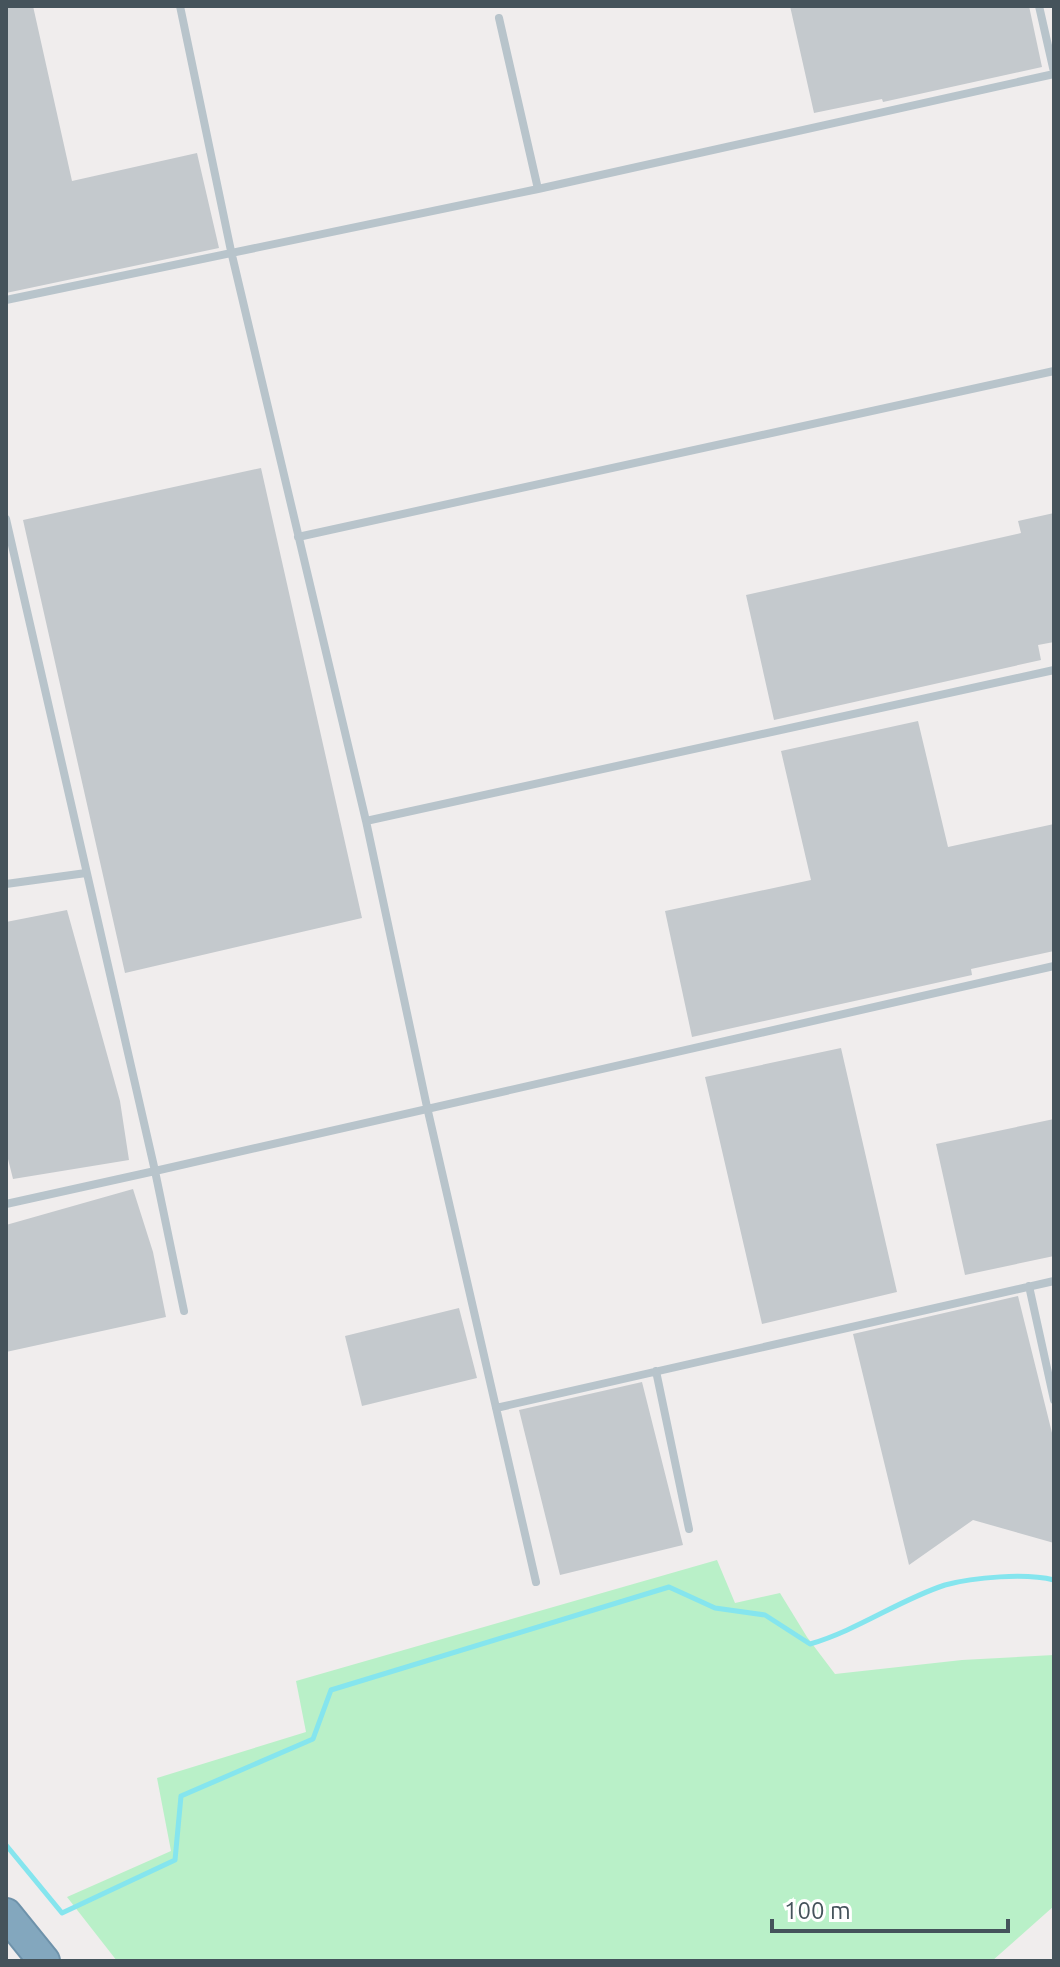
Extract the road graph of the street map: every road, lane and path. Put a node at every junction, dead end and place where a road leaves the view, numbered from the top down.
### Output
1 (180, 6) edge
2 (1039, 6) edge
3 (499, 18) dead end
4 (1054, 73) edge
5 (538, 189) junction
6 (231, 251) junction
7 (6, 300) edge
8 (1054, 371) edge
9 (6, 519) edge
10 (298, 537) junction
11 (1054, 670) edge
12 (366, 821) junction
13 (86, 873) junction
14 (6, 884) edge
15 (1054, 966) edge
16 (427, 1107) junction
17 (155, 1171) junction
18 (6, 1204) edge
19 (1054, 1281) edge
20 (1029, 1286) junction
21 (184, 1311) dead end
22 (656, 1371) junction
23 (1054, 1400) edge
24 (496, 1408) junction
25 (689, 1529) dead end
26 (536, 1582) dead end
27 (6, 1914) edge
28 (44, 1961) edge

1 - 6 lane
2 - 4 lane
3 - 5 lane
4 - 5 lane
5 - 6 lane
6 - 7 lane
6 - 10 lane
8 - 10 lane
9 - 13 lane
10 - 12 lane
11 - 12 lane
12 - 16 lane
13 - 14 lane
13 - 17 lane
15 - 16 lane
16 - 17 lane
16 - 24 lane
17 - 18 lane
17 - 21 lane
19 - 20 lane
20 - 22 lane
20 - 23 lane
22 - 24 lane
22 - 25 lane
24 - 26 lane
27 - 28 highway

